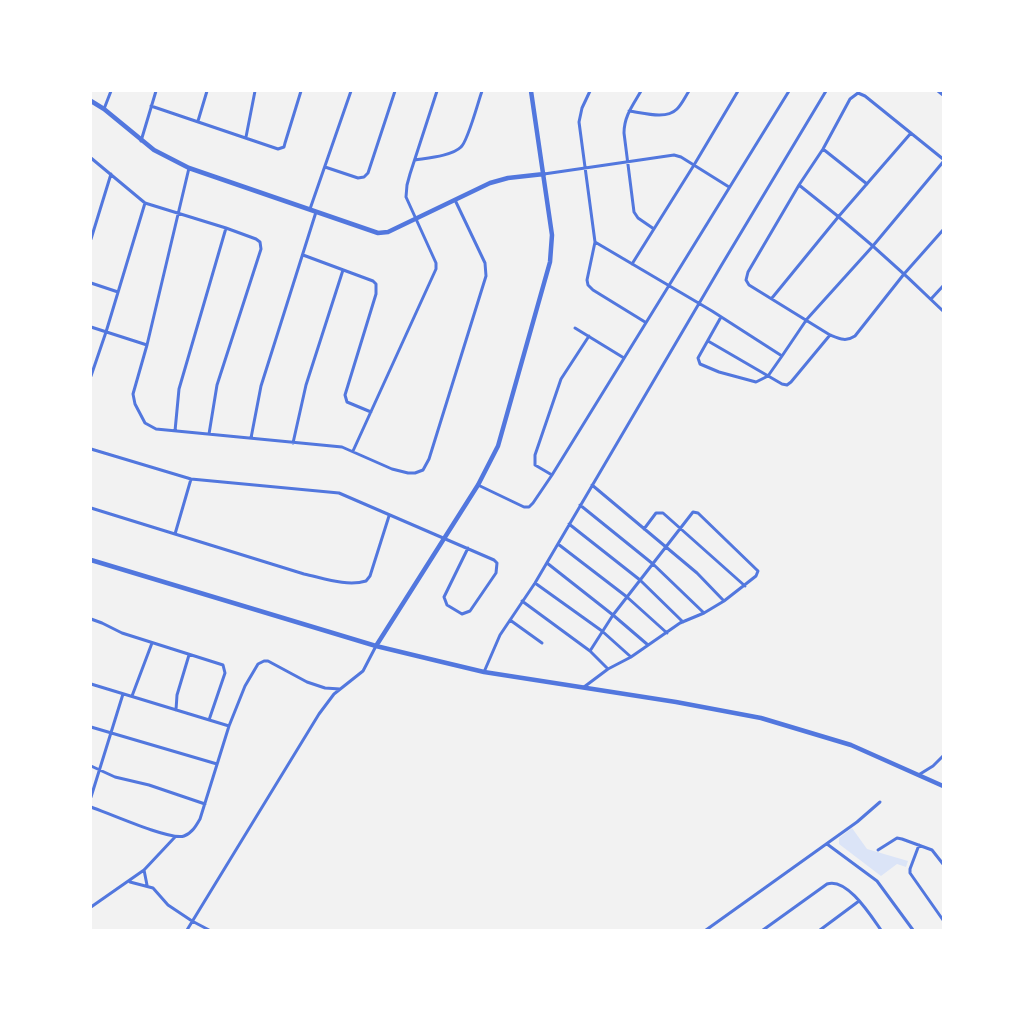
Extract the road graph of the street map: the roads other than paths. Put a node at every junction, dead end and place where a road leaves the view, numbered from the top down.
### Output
1 (112, 91) edge
2 (156, 91) edge
3 (207, 91) edge
4 (255, 91) edge
5 (301, 91) edge
6 (351, 91) edge
7 (395, 91) edge
8 (437, 91) edge
9 (482, 91) edge
10 (531, 91) edge
11 (590, 91) edge
12 (642, 91) edge
13 (689, 91) edge
14 (738, 91) edge
15 (789, 91) edge
16 (826, 91) edge
17 (938, 91) edge
18 (943, 95) edge
19 (91, 101) edge
20 (152, 106) junction
21 (104, 109) junction
22 (630, 111) junction
23 (198, 121) junction
24 (911, 133) junction
25 (246, 137) junction
26 (141, 141) junction
27 (823, 149) junction
28 (91, 158) edge
29 (415, 160) junction
30 (943, 160) edge
31 (627, 162) junction
32 (694, 165) junction
33 (325, 167) junction
34 (585, 167) junction
35 (189, 168) junction
36 (111, 174) junction
37 (544, 174) junction
38 (868, 184) junction
39 (799, 185) junction
40 (729, 187) junction
41 (455, 200) junction
42 (145, 203) junction
43 (310, 209) junction
44 (316, 212) junction
45 (178, 213) junction
46 (838, 216) junction
47 (416, 218) junction
48 (226, 228) junction
49 (654, 229) junction
50 (942, 233) edge
51 (91, 239) edge
52 (595, 242) junction
53 (872, 247) junction
54 (303, 255) junction
55 (632, 264) junction
56 (343, 270) junction
57 (904, 274) junction
58 (91, 283) edge
59 (943, 286) edge
60 (669, 287) junction
61 (118, 292) junction
62 (772, 298) junction
63 (931, 299) junction
64 (699, 305) junction
65 (943, 311) edge
66 (721, 317) junction
67 (808, 319) junction
68 (645, 322) junction
69 (91, 327) edge
70 (575, 328) dead end
71 (106, 332) junction
72 (830, 335) junction
73 (589, 336) junction
74 (708, 341) junction
75 (147, 345) junction
76 (782, 356) junction
77 (624, 358) junction
78 (91, 376) edge
79 (768, 376) junction
80 (371, 412) junction
81 (175, 431) junction
82 (209, 434) junction
83 (251, 438) junction
84 (293, 443) junction
85 (91, 450) edge
86 (353, 451) junction
87 (552, 476) junction
88 (191, 479) junction
89 (478, 485) junction
90 (592, 485) junction
91 (580, 505) junction
92 (91, 508) edge
93 (389, 516) junction
94 (569, 524) junction
95 (681, 528) junction
96 (644, 529) junction
97 (175, 534) junction
98 (445, 538) junction
99 (558, 544) junction
100 (666, 547) junction
101 (468, 548) junction
102 (91, 560) edge
103 (547, 562) junction
104 (653, 564) junction
105 (640, 580) junction
106 (535, 583) junction
107 (745, 586) junction
108 (627, 597) junction
109 (522, 601) junction
110 (724, 601) junction
111 (704, 613) junction
112 (614, 615) junction
113 (91, 619) edge
114 (510, 620) junction
115 (683, 622) junction
116 (602, 631) junction
117 (667, 633) junction
118 (152, 643) junction
119 (542, 643) dead end
120 (648, 645) junction
121 (376, 646) junction
122 (590, 651) junction
123 (190, 655) junction
124 (631, 657) junction
125 (608, 669) junction
126 (484, 672) junction
127 (91, 684) edge
128 (584, 687) junction
129 (340, 689) junction
130 (123, 694) junction
131 (132, 696) junction
132 (176, 710) junction
133 (209, 720) junction
134 (229, 726) junction
135 (91, 727) edge
136 (111, 733) junction
137 (943, 756) edge
138 (218, 764) junction
139 (91, 766) edge
140 (100, 770) junction
141 (920, 774) junction
142 (943, 786) edge
143 (91, 798) edge
144 (880, 802) dead end
145 (205, 804) junction
146 (91, 807) edge
147 (175, 837) junction
148 (827, 844) junction
149 (919, 845) junction
150 (878, 850) dead end
151 (943, 864) edge
152 (144, 870) junction
153 (129, 882) junction
154 (147, 886) junction
155 (859, 901) junction
156 (91, 907) edge
157 (943, 920) edge
158 (192, 921) junction
159 (879, 929) edge
160 (187, 930) edge
161 (209, 930) edge
162 (706, 930) edge
163 (762, 930) edge
164 (820, 930) edge
165 (913, 930) edge

1 - 21 street
2 - 20 street
3 - 23 street
4 - 25 street
5 - 25 street
6 - 33 street
7 - 33 street
8 - 29 street
9 - 29 street
10 - 37 street
11 - 34 street
12 - 22 street
13 - 22 street
14 - 32 street
15 - 40 street
16 - 64 street
17 - 18 street
19 - 21 street
20 - 23 street
20 - 26 street
21 - 26 street
22 - 31 street
23 - 25 street
24 - 27 street
24 - 30 street
24 - 38 street
26 - 35 street
27 - 38 street
27 - 39 street
28 - 36 street
29 - 47 street
30 - 53 street
31 - 32 street
31 - 34 street
31 - 49 street
32 - 40 street
32 - 49 street
33 - 43 street
34 - 37 street
34 - 52 street
35 - 43 street
35 - 45 street
36 - 42 street
36 - 51 street
37 - 41 street
37 - 89 street
38 - 46 street
39 - 46 street
39 - 62 street
40 - 60 street
41 - 47 street
41 - 86 street
42 - 45 street
42 - 61 street
43 - 44 street
44 - 47 street
44 - 54 street
45 - 48 street
45 - 75 street
46 - 53 street
46 - 62 street
47 - 80 street
48 - 81 street
48 - 82 street
49 - 55 street
50 - 57 street
52 - 55 street
52 - 68 street
53 - 57 street
53 - 67 street
54 - 56 street
54 - 83 street
55 - 60 street
56 - 80 street
56 - 84 street
57 - 63 street
57 - 72 street
58 - 61 street
59 - 63 street
60 - 64 street
60 - 68 street
61 - 71 street
62 - 67 street
63 - 65 street
64 - 66 street
64 - 90 street
66 - 74 street
66 - 76 street
67 - 72 street
67 - 76 street
68 - 77 street
69 - 71 street
70 - 73 street
71 - 75 street
71 - 78 street
72 - 79 street
73 - 77 street
73 - 87 street
74 - 79 street
74 - 79 street
75 - 81 street
76 - 79 street
77 - 87 street
80 - 86 street
81 - 82 street
82 - 83 street
83 - 84 street
84 - 86 street
85 - 88 street
87 - 89 street
88 - 93 street
88 - 97 street
89 - 98 street
90 - 91 street
90 - 96 street
91 - 94 street
91 - 104 street
92 - 97 street
93 - 97 street
93 - 98 street
94 - 99 street
94 - 105 street
95 - 96 street
95 - 100 street
95 - 107 street
95 - 107 street
96 - 100 street
98 - 101 street
98 - 121 street
99 - 103 street
99 - 108 street
100 - 104 street
100 - 110 street
101 - 101 street
102 - 121 street
103 - 106 street
103 - 112 street
104 - 105 street
104 - 111 street
105 - 108 street
105 - 115 street
106 - 109 street
106 - 116 street
107 - 110 street
108 - 112 street
108 - 117 street
109 - 114 street
109 - 122 street
110 - 111 street
111 - 115 street
112 - 116 street
112 - 120 street
113 - 118 street
114 - 119 street
114 - 126 street
115 - 117 street
116 - 122 street
116 - 124 street
117 - 120 street
118 - 123 street
118 - 131 street
120 - 124 street
121 - 126 street
121 - 129 street
122 - 125 street
123 - 132 street
123 - 133 street
124 - 125 street
125 - 128 street
126 - 128 street
127 - 130 street
128 - 141 street
129 - 134 street
129 - 158 street
130 - 131 street
130 - 136 street
131 - 132 street
132 - 133 street
133 - 134 street
134 - 138 street
135 - 136 street
136 - 138 street
136 - 140 street
137 - 141 street
138 - 145 street
139 - 140 street
140 - 143 street
140 - 145 street
141 - 142 street
144 - 148 street
145 - 147 street
146 - 147 street
147 - 152 street
148 - 162 street
148 - 165 street
149 - 150 street
149 - 151 street
149 - 157 street
152 - 153 street
152 - 154 street
153 - 154 street
153 - 156 street
154 - 158 street
155 - 159 street
155 - 163 street
155 - 164 street
158 - 160 street
158 - 161 street

